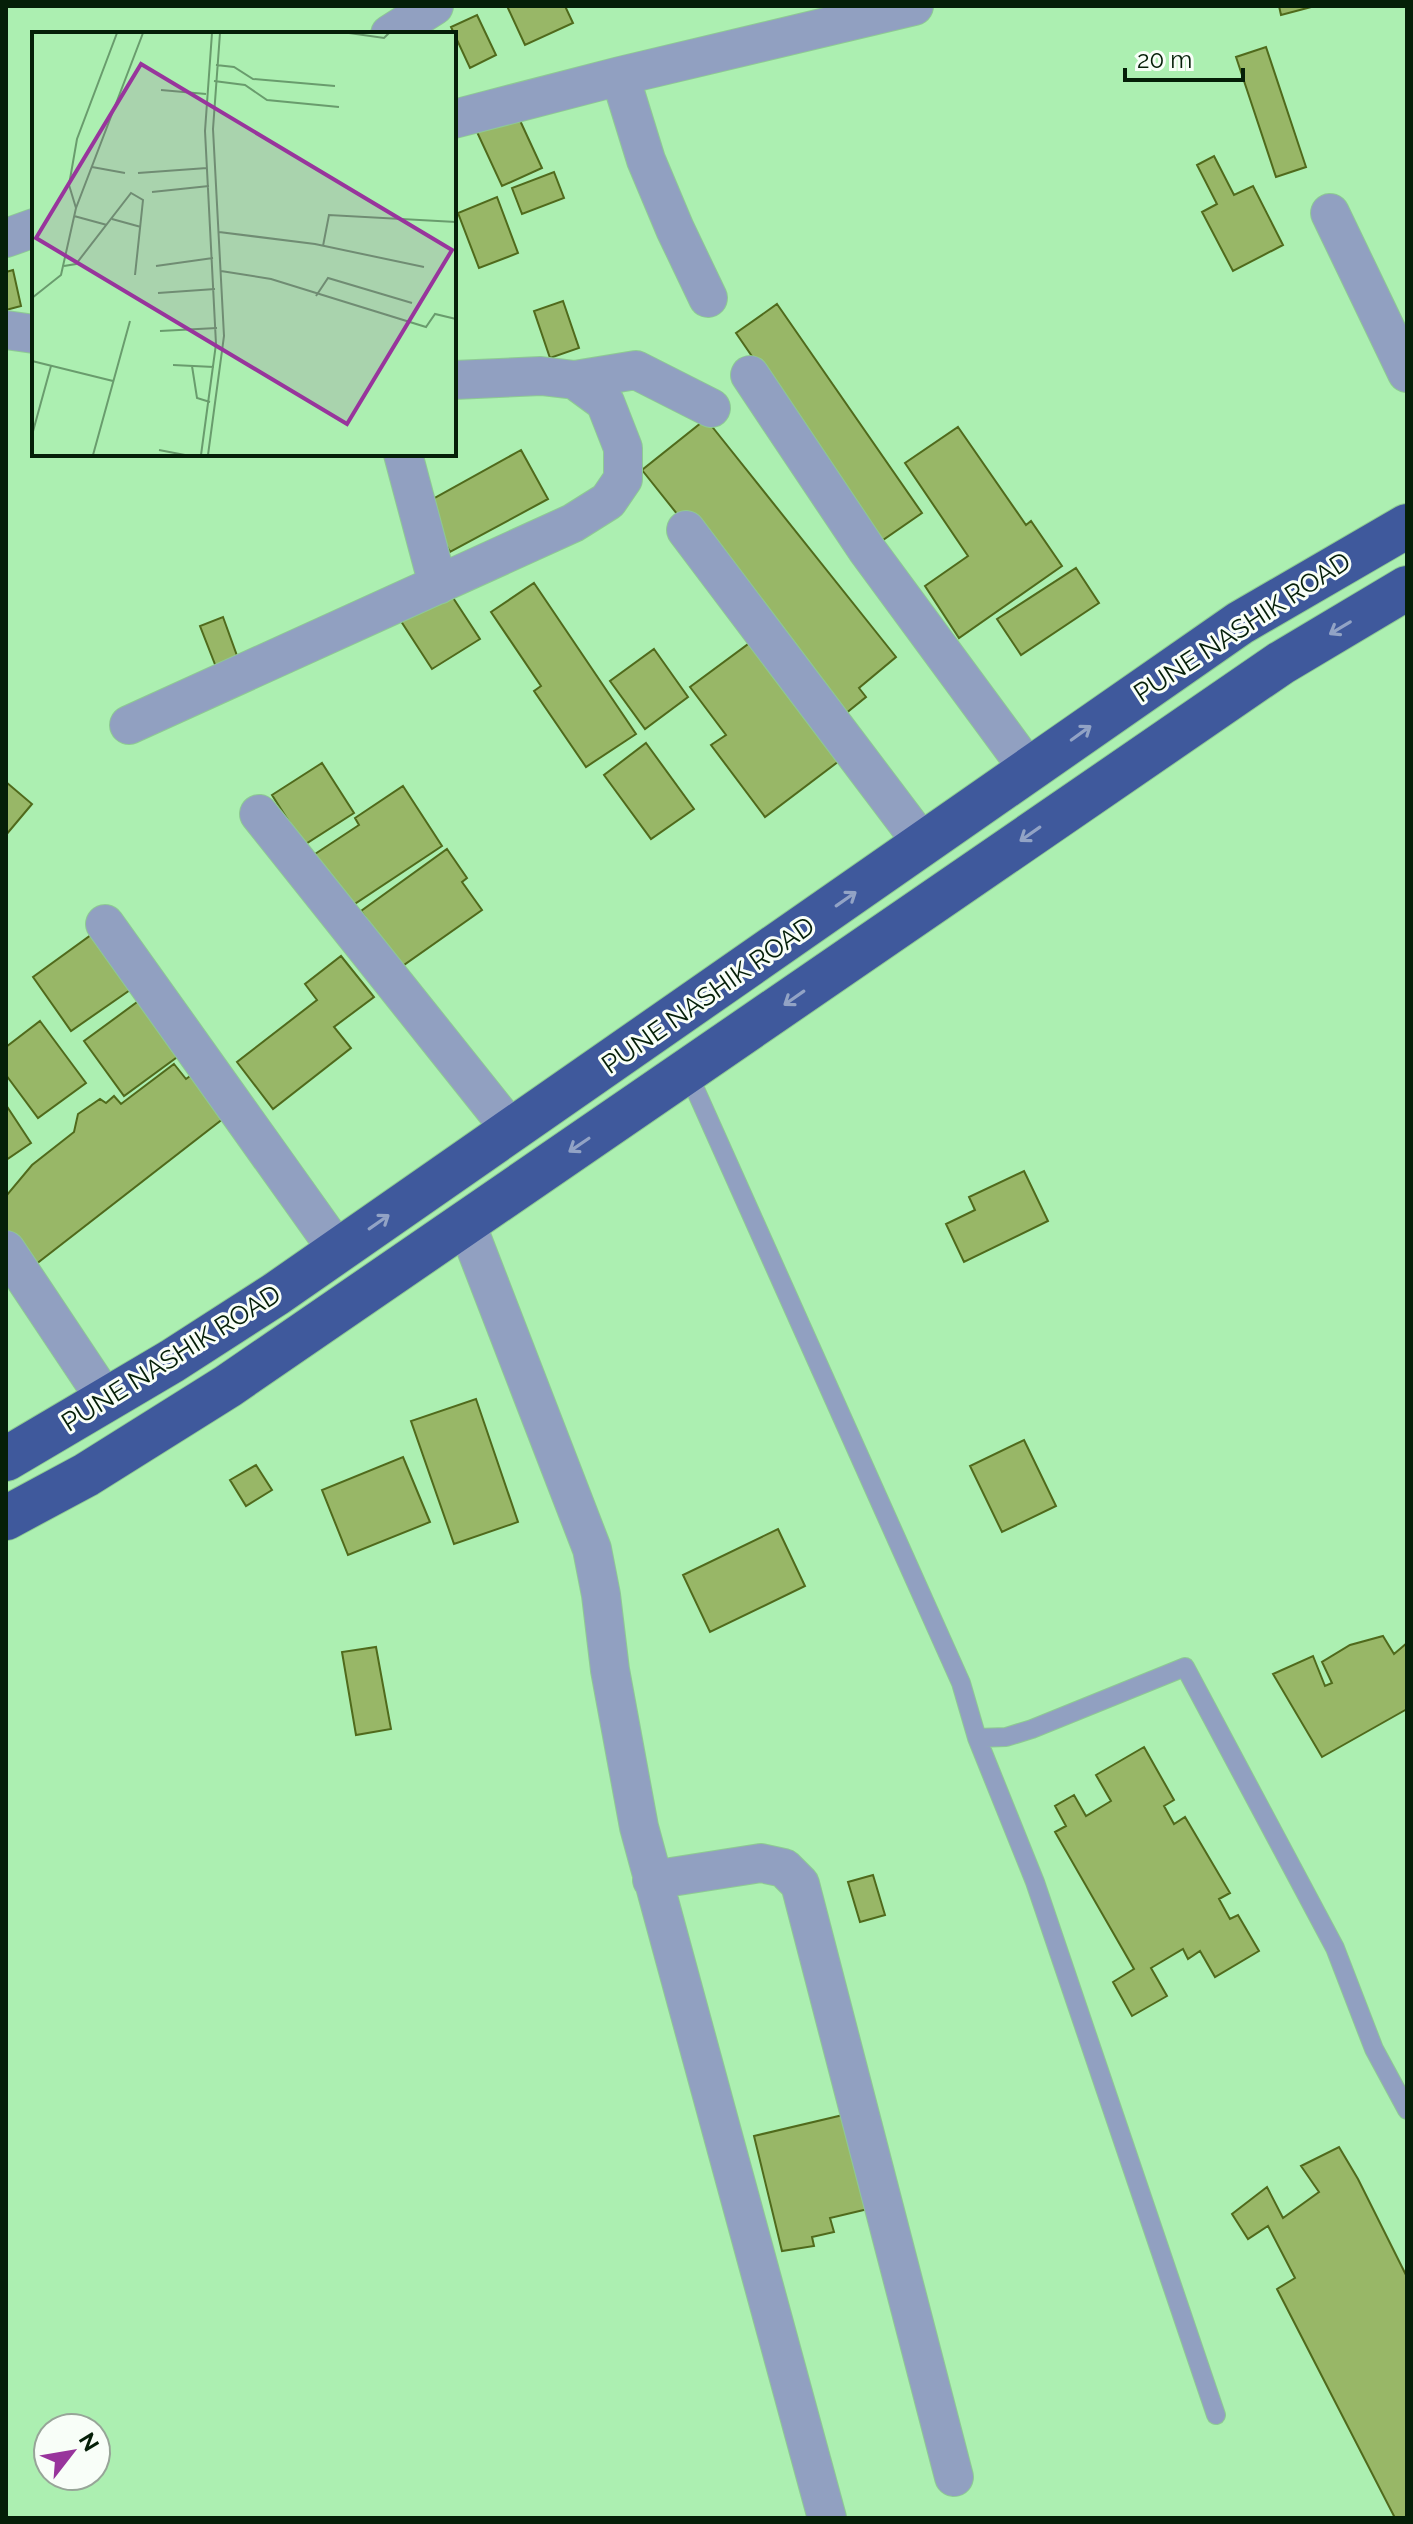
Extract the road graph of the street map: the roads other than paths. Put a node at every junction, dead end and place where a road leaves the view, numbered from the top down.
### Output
1 (434, 6) edge
2 (914, 6) edge
3 (393, 32) edge
4 (620, 76) junction
5 (456, 118) edge
6 (1330, 213) dead end
7 (32, 229) edge
8 (6, 238) edge
9 (708, 298) dead end
10 (6, 330) edge
11 (32, 334) edge
12 (1407, 373) edge
13 (750, 375) dead end
14 (456, 380) edge
15 (575, 380) junction
16 (711, 408) dead end
17 (404, 456) edge
18 (1407, 526) edge
19 (686, 530) dead end
20 (438, 585) junction
21 (1407, 588) edge
22 (129, 725) dead end
23 (1029, 770) junction
24 (259, 814) dead end
25 (923, 844) junction
26 (105, 924) dead end
27 (687, 1071) junction
28 (512, 1131) junction
29 (466, 1223) junction
30 (6, 1250) edge
31 (338, 1251) junction
32 (106, 1400) junction
33 (6, 1459) edge
34 (6, 1518) edge
35 (977, 1738) junction
36 (652, 1880) junction
37 (1407, 2110) edge
38 (1216, 2415) dead end
39 (954, 2477) dead end
40 (827, 2518) edge

1 - 3 street
2 - 4 street
4 - 5 street
4 - 9 street
6 - 12 street
7 - 8 street
10 - 11 street
13 - 23 street
14 - 15 street
15 - 16 street
15 - 20 street
17 - 20 street
23 -> 18 highway, PUNE NASHIK ROAD
19 - 25 street
20 - 22 street
21 -> 27 highway, PUNE NASHIK ROAD
23 - 25 highway, PUNE NASHIK ROAD
24 - 28 street
28 -> 25 highway, PUNE NASHIK ROAD
26 - 31 street
27 -> 29 highway, PUNE NASHIK ROAD
27 - 35 lane
31 -> 28 highway, PUNE NASHIK ROAD
29 - 34 highway, PUNE NASHIK ROAD
29 - 36 street
30 - 32 street
31 - 32 highway, PUNE NASHIK ROAD
32 - 33 highway, PUNE NASHIK ROAD
35 - 37 lane
35 - 38 lane
36 - 39 street
36 - 40 street

